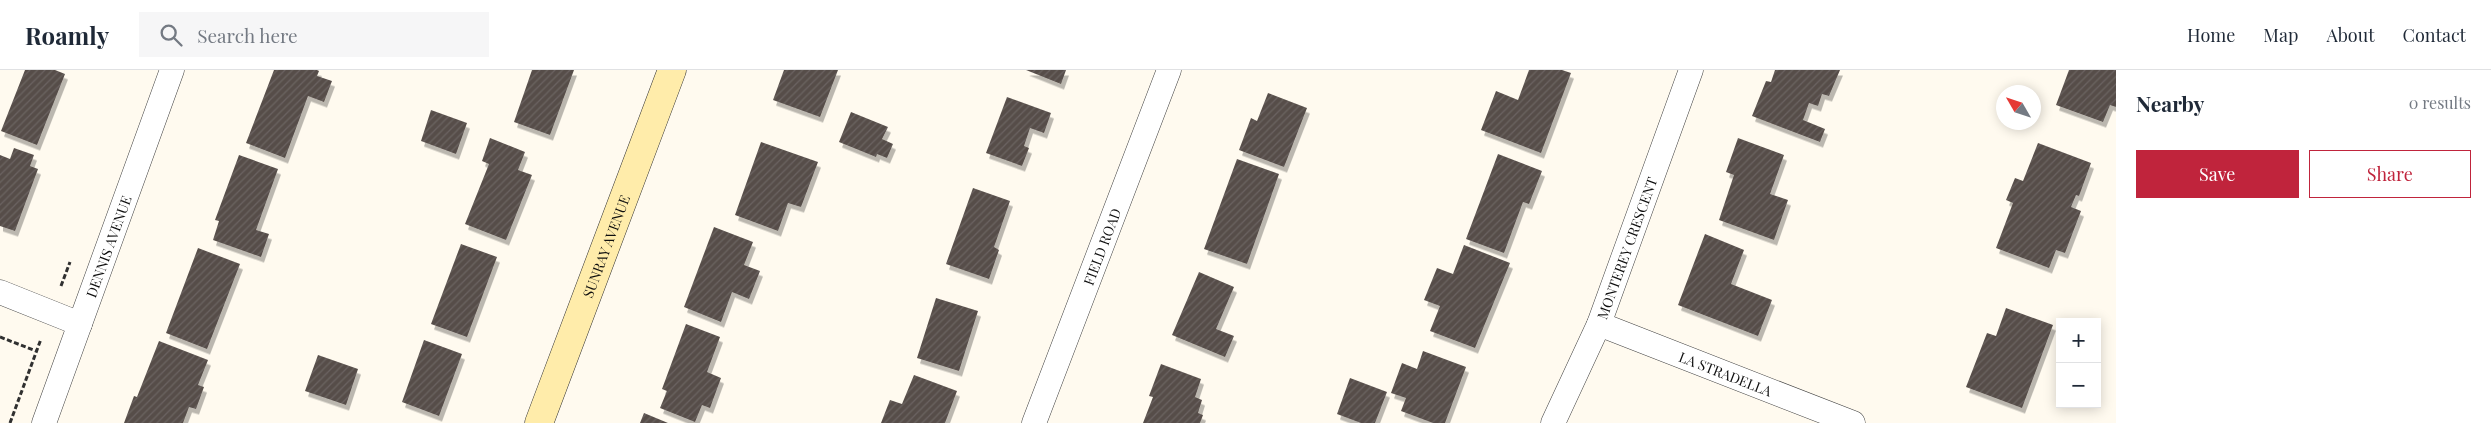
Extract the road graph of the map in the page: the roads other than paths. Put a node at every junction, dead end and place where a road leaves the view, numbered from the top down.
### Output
1 (172, 70) edge
2 (672, 70) edge
3 (1168, 70) edge
4 (1691, 70) edge
5 (0, 292) edge
6 (80, 324) junction
7 (1598, 324) junction
8 (44, 423) edge
9 (539, 423) edge
10 (1034, 423) edge
11 (1553, 423) edge
12 (1853, 423) edge

1 - 6 street, DENNIS AVENUE
2 - 9 street, SUNRAY AVENUE
3 - 10 street, FIELD ROAD
4 - 7 street, MONTEREY CRESCENT
5 - 6 street
6 - 8 street, DENNIS AVENUE
7 - 11 street, MONTEREY CRESCENT
7 - 12 street, LA STRADELLA

